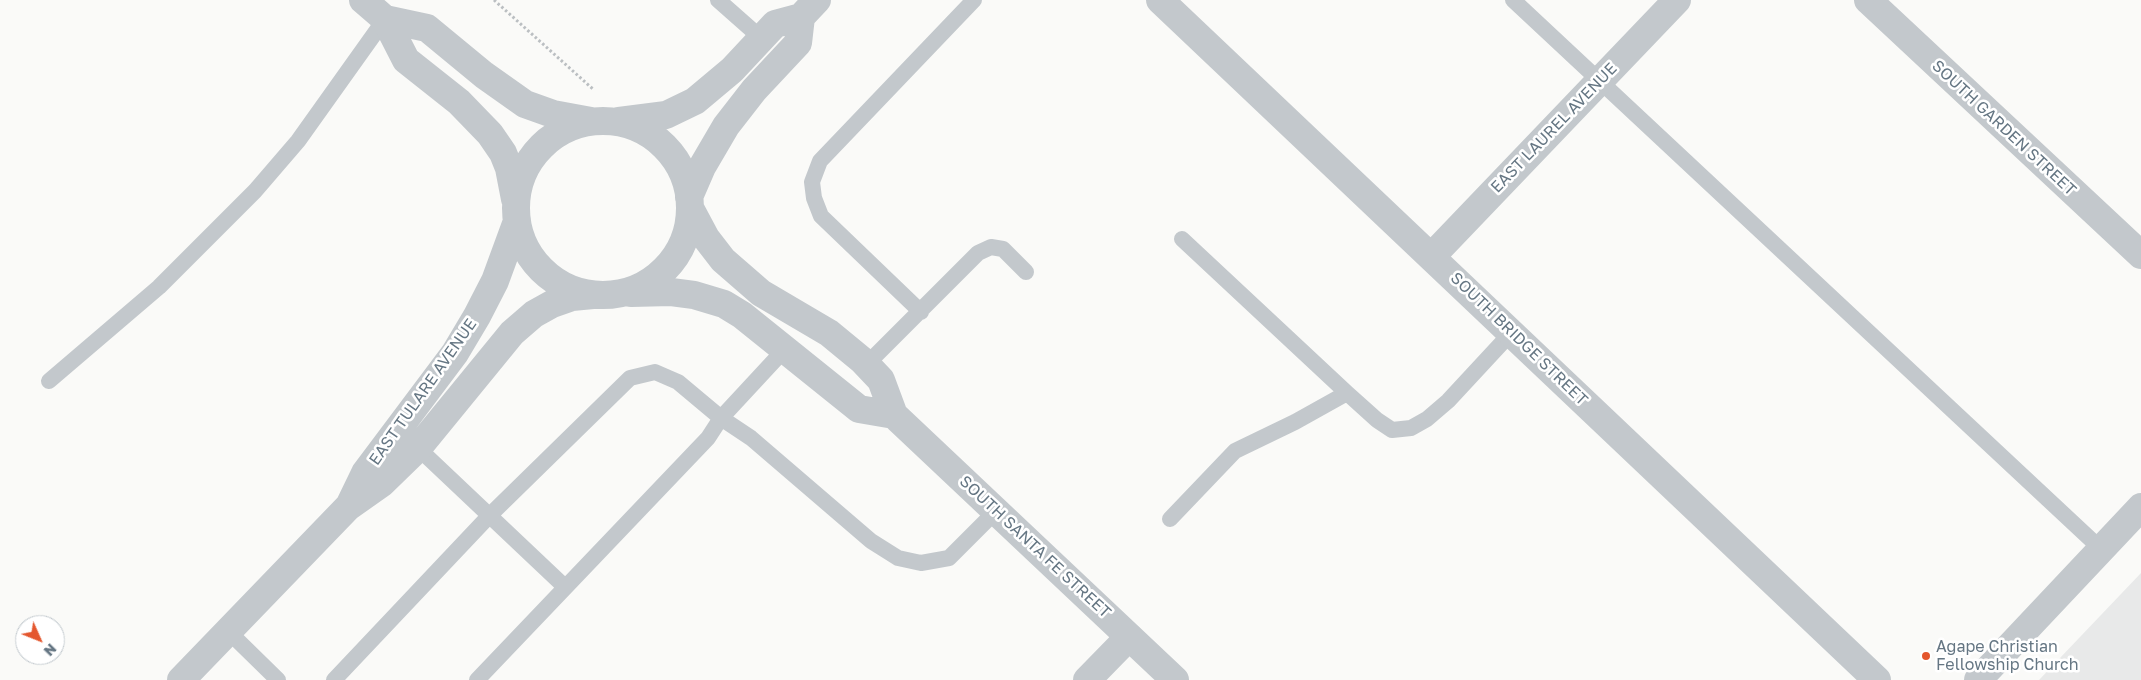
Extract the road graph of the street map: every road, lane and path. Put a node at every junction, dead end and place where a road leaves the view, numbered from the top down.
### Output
1 (363, 0) edge
2 (494, 0) edge
3 (718, 0) edge
4 (974, 0) edge
5 (1160, 0) edge
6 (1513, 0) edge
7 (1677, 0) edge
8 (1868, 0) edge
9 (809, 9) edge
10 (384, 19) junction
11 (761, 38) junction
12 (1598, 81) junction
13 (594, 90) dead end
14 (604, 121) junction
15 (689, 203) junction
16 (516, 215) junction
17 (1182, 239) dead end
18 (1432, 256) junction
19 (2141, 256) edge
20 (1026, 272) dead end
21 (621, 293) junction
22 (593, 295) junction
23 (921, 312) junction
24 (1512, 332) junction
25 (785, 349) junction
26 (866, 365) junction
27 (49, 381) dead end
28 (1347, 393) junction
29 (894, 415) junction
30 (721, 418) junction
31 (418, 448) junction
32 (348, 507) junction
33 (2141, 507) edge
34 (997, 510) junction
35 (490, 515) junction
36 (1170, 519) dead end
37 (2101, 549) junction
38 (565, 587) junction
39 (228, 631) junction
40 (1129, 637) junction
41 (181, 680) edge
42 (278, 680) edge
43 (334, 680) edge
44 (477, 680) edge
45 (1086, 680) edge
46 (1175, 680) edge
47 (1877, 680) edge
48 (1978, 680) edge

1 - 10 street
2 - 13 path
3 - 11 lane
4 - 23 lane
5 - 18 street, SOUTH BRIDGE STREET
6 - 12 lane
7 - 12 street, EAST LAUREL AVENUE
8 - 19 street, SOUTH GARDEN STREET
9 - 11 street
9 - 15 street
10 - 14 street
10 - 16 street
10 - 27 lane
11 - 14 street
12 - 18 street, EAST LAUREL AVENUE
12 - 37 lane
14 - 15 street
14 - 16 street
15 - 21 street
15 - 26 street, SOUTH SANTA FE STREET
16 - 22 street
16 - 32 street, EAST TULARE AVENUE
17 - 28 lane
18 - 24 street, SOUTH BRIDGE STREET
20 - 23 lane
21 - 22 street
21 - 25 street
22 - 31 street, EAST TULARE AVENUE
23 - 26 lane
24 - 28 lane
24 - 47 street, SOUTH BRIDGE STREET
25 - 29 street
25 - 30 lane
26 - 29 street, SOUTH SANTA FE STREET
28 - 36 lane
29 - 34 street, SOUTH SANTA FE STREET
30 - 34 lane
30 - 35 lane
30 - 38 lane
31 - 32 street, EAST TULARE AVENUE
31 - 35 lane
32 - 39 street, EAST TULARE AVENUE
33 - 37 street
34 - 40 street, SOUTH SANTA FE STREET
35 - 38 lane
35 - 43 lane
37 - 48 street
38 - 44 lane
39 - 41 street, EAST TULARE AVENUE
39 - 42 lane
40 - 45 street
40 - 46 street, SOUTH SANTA FE STREET

